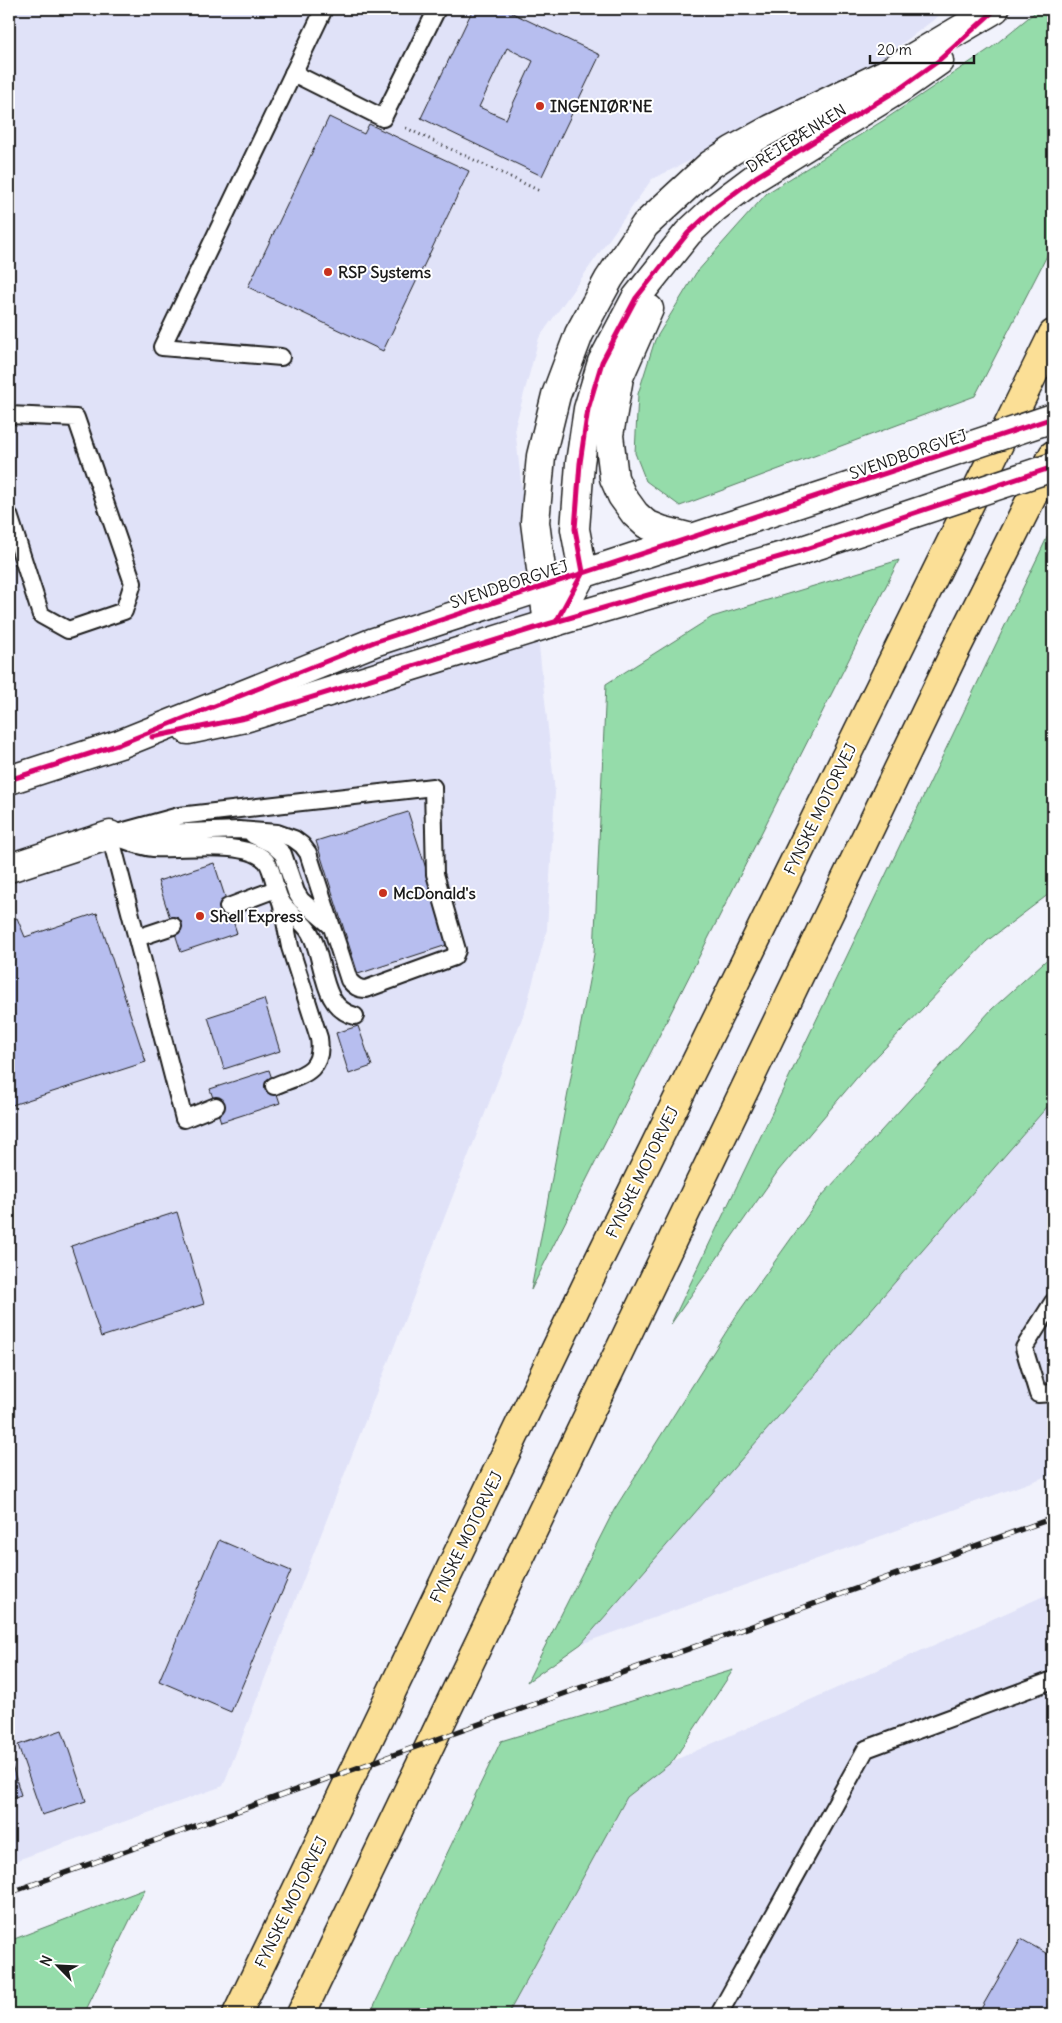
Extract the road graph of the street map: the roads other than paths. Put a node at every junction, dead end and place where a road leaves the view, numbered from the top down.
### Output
1 (324, 9) edge
2 (437, 9) edge
3 (996, 9) edge
4 (293, 73) junction
5 (688, 233) junction
6 (1053, 334) edge
7 (282, 358) dead end
8 (9, 415) edge
9 (1053, 418) edge
10 (1053, 455) edge
11 (1053, 467) edge
12 (9, 515) edge
13 (692, 538) junction
14 (584, 572) junction
15 (542, 586) junction
16 (552, 623) junction
17 (120, 744) junction
18 (9, 780) edge
19 (239, 830) junction
20 (110, 834) junction
21 (9, 868) edge
22 (278, 895) junction
23 (228, 907) dead end
24 (173, 926) dead end
25 (335, 934) junction
26 (137, 938) junction
27 (355, 1016) dead end
28 (274, 1086) dead end
29 (216, 1106) dead end
30 (1053, 1302) edge
31 (1053, 1394) edge
32 (1053, 1680) edge
33 (237, 2014) edge
34 (301, 2014) edge
35 (719, 2014) edge

1 - 4 lane
2 - 4 lane
3 - 5 main road, DREJEBÆNKEN
3 - 15 main road
4 - 7 lane
5 - 13 main road
5 - 14 main road, DREJEBÆNKEN
6 - 33 highway, FYNSKE MOTORVEJ
8 - 12 lane
9 - 13 main road, SVENDBORGVEJ, bridge
10 - 34 highway
11 - 16 main road, SVENDBORGVEJ, bridge
13 - 14 main road, SVENDBORGVEJ
14 - 15 main road, SVENDBORGVEJ
14 - 16 main road
15 - 16 main road
15 - 17 main road, SVENDBORGVEJ
16 - 17 main road, SVENDBORGVEJ
17 - 18 main road, SVENDBORGVEJ
19 - 20 lane
19 - 25 lane
19 - 25 lane
20 - 21 main road
20 - 22 lane
20 - 25 lane
20 - 26 lane
22 - 23 lane
22 - 27 lane
22 - 28 lane
24 - 26 lane
26 - 29 lane
30 - 31 lane
32 - 35 lane

